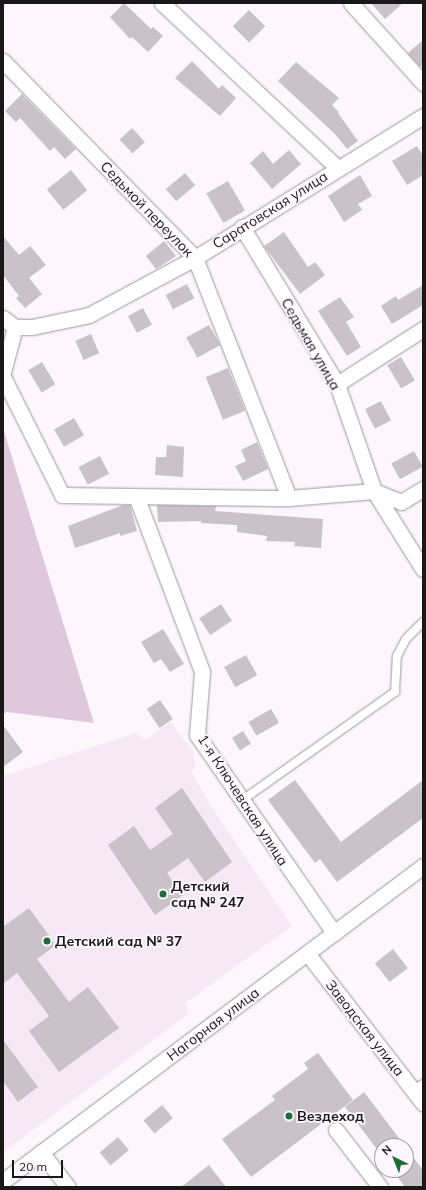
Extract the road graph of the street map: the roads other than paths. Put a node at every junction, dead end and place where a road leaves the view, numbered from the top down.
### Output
1 (162, 3) edge
2 (350, 3) edge
3 (3, 61) edge
4 (423, 83) edge
5 (423, 116) edge
6 (338, 168) junction
7 (242, 227) junction
8 (195, 258) junction
9 (3, 318) edge
10 (15, 327) junction
11 (423, 329) edge
12 (3, 372) edge
13 (3, 377) edge
14 (337, 384) junction
15 (423, 489) edge
16 (374, 491) junction
17 (136, 496) junction
18 (289, 498) junction
19 (423, 569) edge
20 (423, 622) edge
21 (241, 801) junction
22 (423, 866) edge
23 (334, 933) junction
24 (307, 953) junction
25 (418, 1087) edge
26 (423, 1103) edge
27 (336, 1130) dead end
28 (41, 1152) junction
29 (3, 1181) edge
30 (68, 1187) edge
31 (380, 1187) edge

1 - 6 street
2 - 4 street
3 - 8 street, Седьмой переулок
5 - 6 street, Саратовская улица
6 - 7 street, Саратовская улица
7 - 8 street, Саратовская улица
7 - 14 street, Седьмая улица
8 - 10 street, Саратовская улица
8 - 18 street, Седьмой переулок
9 - 10 street
10 - 12 street
11 - 14 street
13 - 17 street
14 - 16 street, Седьмая улица
15 - 16 street
16 - 18 street
16 - 19 street, Седьмая улица
17 - 18 street
17 - 21 street, 1-я Ключевская улица
20 - 21 lane
21 - 23 street, 1-я Ключевская улица
22 - 23 street, Нагорная улица
23 - 24 street, Нагорная улица
24 - 25 street, Заводская улица
24 - 28 street, Нагорная улица
25 - 26 street, Заводская улица
27 - 31 street
28 - 29 street, Нагорная улица
28 - 30 street

